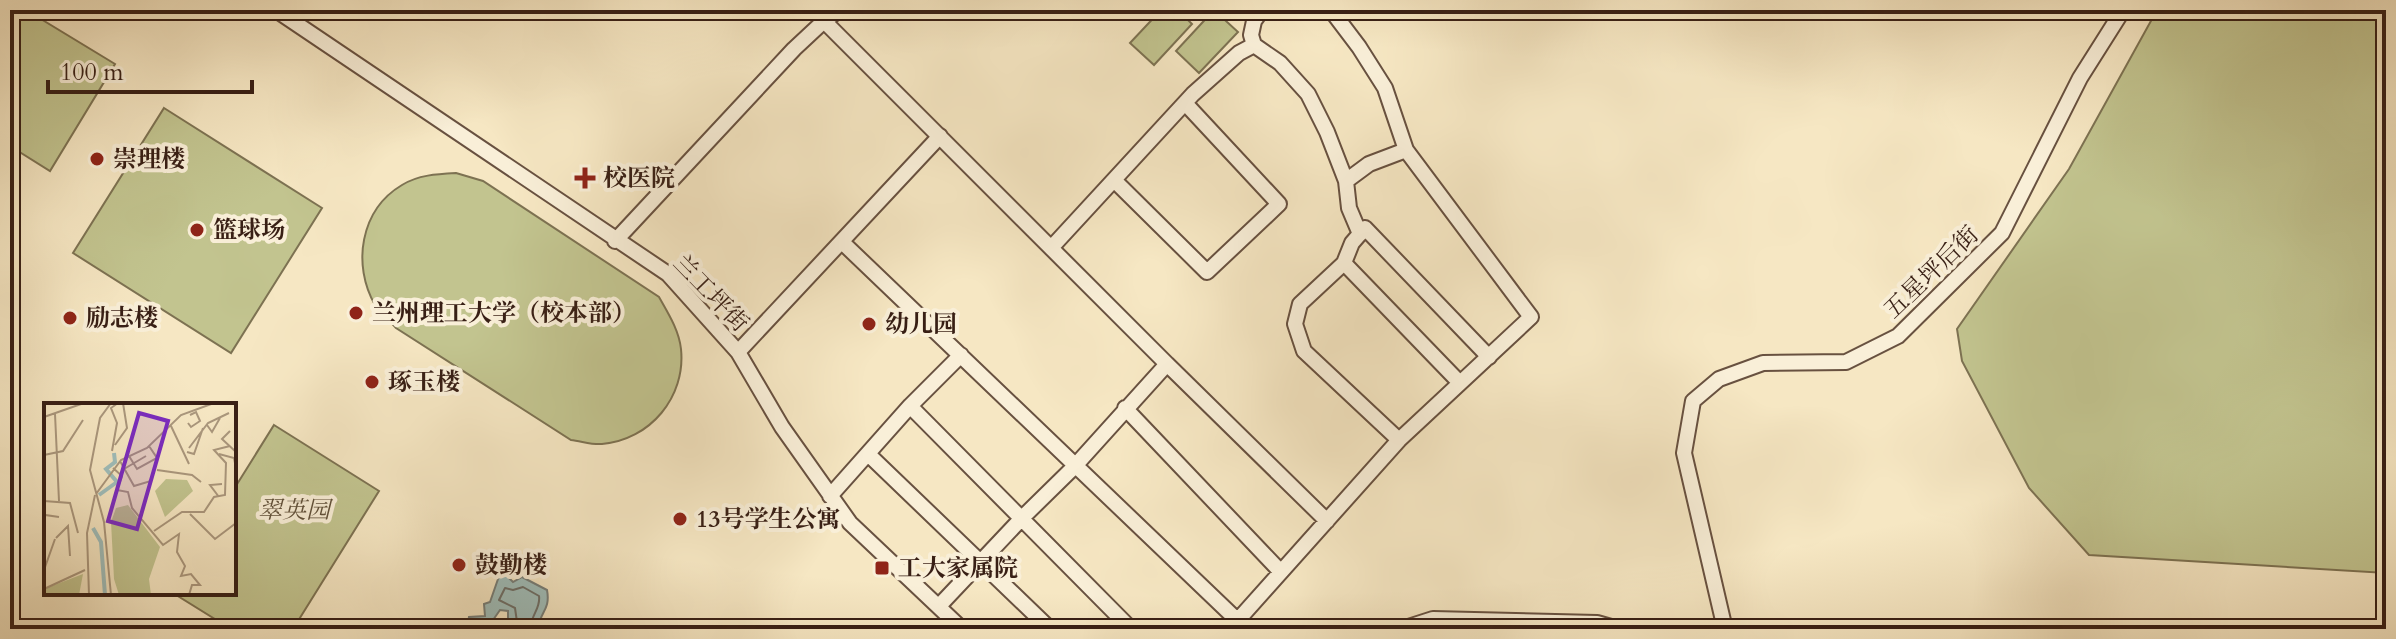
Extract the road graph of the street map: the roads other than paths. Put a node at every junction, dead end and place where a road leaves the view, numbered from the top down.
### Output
1 (276, 10) edge
2 (839, 10) edge
3 (1262, 10) edge
4 (1331, 10) edge
5 (2123, 10) edge
6 (824, 21) junction
7 (1254, 45) junction
8 (1185, 103) junction
9 (940, 136) junction
10 (1406, 150) junction
11 (1114, 180) junction
12 (1346, 181) junction
13 (1360, 234) junction
14 (615, 241) junction
15 (842, 242) junction
16 (1051, 248) junction
17 (1344, 263) junction
18 (738, 352) junction
19 (961, 355) junction
20 (1489, 357) junction
21 (1167, 364) junction
22 (1460, 383) junction
23 (910, 406) junction
24 (1125, 408) junction
25 (1399, 440) junction
26 (868, 454) junction
27 (1074, 467) junction
28 (830, 496) junction
29 (1022, 518) junction
30 (1327, 521) junction
31 (980, 562) junction
32 (1280, 571) junction
33 (939, 606) junction
34 (1234, 625) edge
35 (962, 629) edge
36 (1050, 629) edge
37 (1131, 629) edge
38 (1402, 629) edge
39 (1618, 629) edge
40 (1725, 629) edge

1 - 14 street, 兰工坪街
2 - 6 street
3 - 7 street
4 - 10 street
5 - 40 street, 五星坪后街
6 - 9 street
6 - 14 street
7 - 8 street
7 - 12 street
8 - 11 street
8 - 11 street
9 - 15 street
9 - 16 street
10 - 12 street
10 - 20 street
11 - 16 street
12 - 13 street
13 - 17 street
13 - 20 street
14 - 18 street, 兰工坪街
15 - 18 street
15 - 19 street
16 - 21 street
17 - 22 street
17 - 25 street
18 - 28 street, 兰工坪街
19 - 23 street
19 - 27 street
20 - 22 street
21 - 24 street
21 - 30 street
22 - 25 street
23 - 26 street
23 - 29 street
24 - 27 street
24 - 32 street
25 - 30 street
26 - 28 street
26 - 31 street
27 - 29 street
27 - 34 street
28 - 33 street, 兰工坪街
29 - 31 street
29 - 37 street
30 - 32 street
31 - 33 street
31 - 36 street
32 - 34 street
33 - 35 street, 兰工坪街
38 - 39 street

